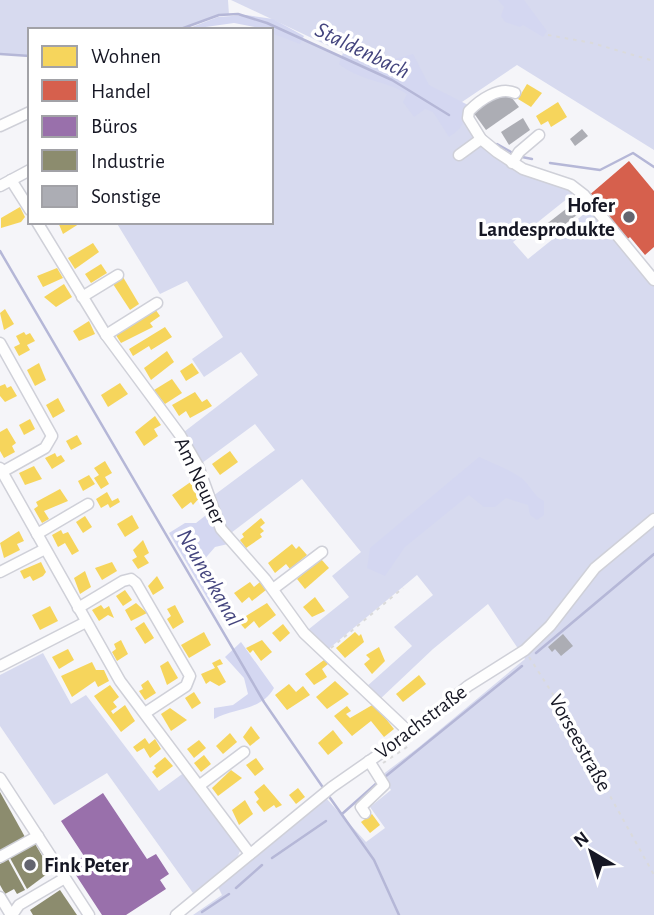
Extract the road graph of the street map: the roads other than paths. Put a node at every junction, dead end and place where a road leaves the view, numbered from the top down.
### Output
1 (515, 93) dead end
2 (28, 113) edge
3 (0, 126) edge
4 (538, 135) dead end
5 (481, 139) junction
6 (459, 155) dead end
7 (512, 163) junction
8 (28, 171) edge
9 (11, 180) junction
10 (0, 186) edge
11 (28, 207) edge
12 (38, 224) edge
13 (118, 275) dead end
14 (654, 280) edge
15 (82, 298) junction
16 (157, 303) dead end
17 (106, 335) junction
18 (0, 343) edge
19 (1, 470) edge
20 (88, 504) dead end
21 (654, 519) edge
22 (37, 534) junction
23 (45, 549) junction
24 (322, 552) dead end
25 (0, 572) edge
26 (273, 590) junction
27 (78, 608) junction
28 (86, 622) junction
29 (0, 666) edge
30 (145, 713) junction
31 (410, 733) junction
32 (244, 752) dead end
33 (369, 761) junction
34 (0, 778) edge
35 (200, 785) junction
36 (365, 813) dead end
37 (38, 836) junction
38 (250, 854) junction
39 (0, 857) edge
40 (65, 878) junction
41 (0, 897) edge
42 (12, 915) edge
43 (89, 915) edge
44 (176, 915) edge

1 - 5 street
2 - 3 street
4 - 7 street
5 - 6 street
5 - 7 street
7 - 14 street
8 - 9 street
9 - 10 street
9 - 11 street
12 - 15 street, Am Neuner
13 - 15 street
15 - 17 street, Am Neuner
16 - 17 street
17 - 26 street, Am Neuner
18 - 19 street
19 - 22 street
20 - 22 street
21 - 31 street, Vorachstraße
22 - 23 street
23 - 25 street
23 - 27 street
24 - 26 street
26 - 31 street, Am Neuner
27 - 28 street
27 - 30 street
28 - 29 street
28 - 30 street
30 - 35 street
31 - 33 street, Vorachstraße
32 - 35 street
33 - 36 street
33 - 38 street, Vorachstraße
34 - 37 street
35 - 38 street
37 - 39 street
37 - 40 street
38 - 44 street, Vorachstraße
40 - 42 street
40 - 43 street
41 - 42 street

